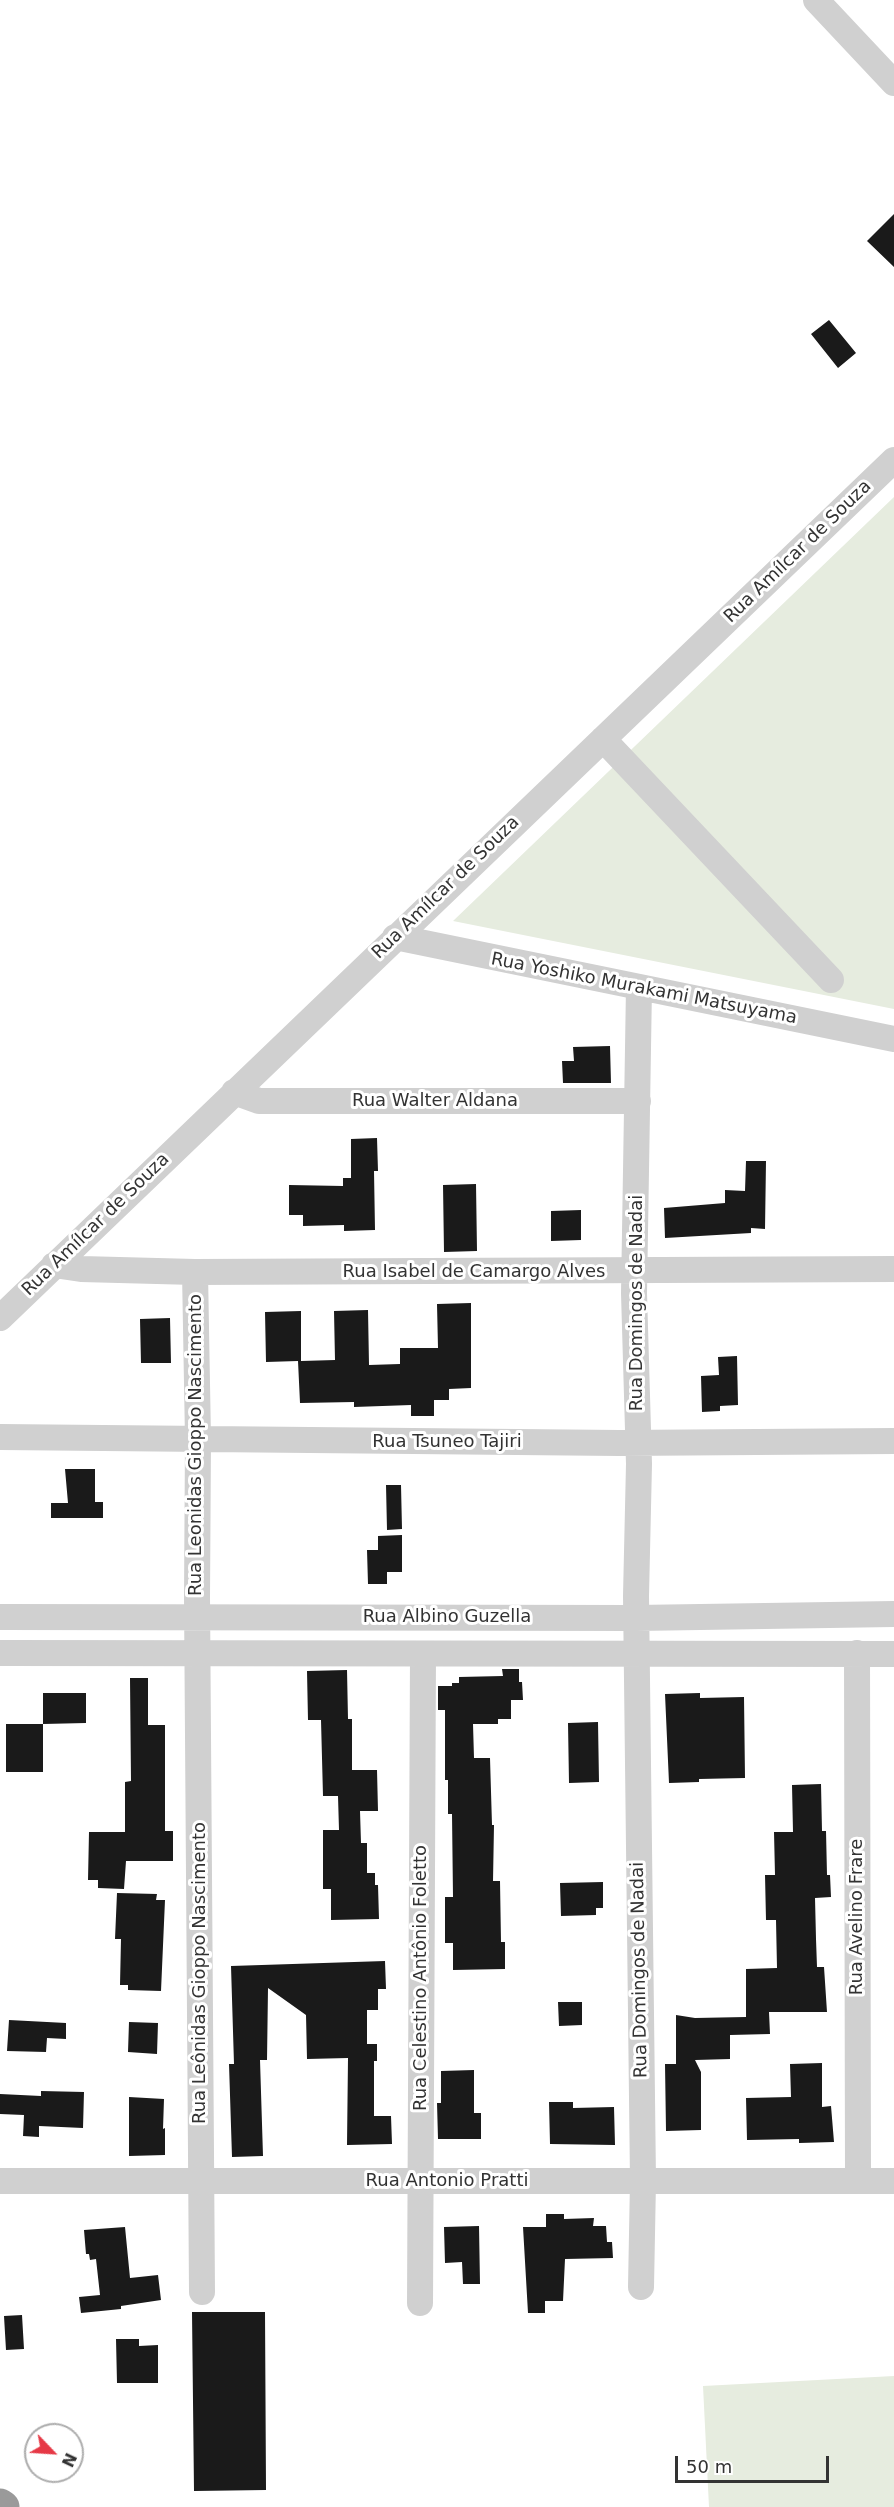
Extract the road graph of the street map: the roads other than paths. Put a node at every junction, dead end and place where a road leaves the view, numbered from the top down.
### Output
1 (816, 0) edge
2 (894, 82) edge
3 (894, 460) edge
4 (603, 739) junction
5 (395, 937) junction
6 (831, 980) dead end
7 (639, 987) junction
8 (894, 1039) edge
9 (234, 1092) junction
10 (638, 1101) junction
11 (54, 1265) junction
12 (894, 1269) edge
13 (635, 1271) junction
14 (195, 1272) junction
15 (0, 1318) edge
16 (0, 1437) edge
17 (198, 1439) junction
18 (894, 1442) edge
19 (638, 1443) junction
20 (894, 1614) edge
21 (0, 1617) edge
22 (197, 1618) junction
23 (636, 1618) junction
24 (0, 1653) edge
25 (637, 1653) junction
26 (857, 1653) junction
27 (197, 1654) junction
28 (423, 1654) junction
29 (894, 1654) edge
30 (420, 2180) junction
31 (858, 2180) junction
32 (0, 2181) edge
33 (201, 2181) junction
34 (643, 2181) junction
35 (894, 2181) edge
36 (641, 2287) dead end
37 (202, 2292) dead end
38 (420, 2303) dead end

1 - 2 street
3 - 4 street, Rua Amílcar de Souza
4 - 5 street, Rua Amílcar de Souza
4 - 6 street
5 - 7 street, Rua Yoshiko Murakami Matsuyama
5 - 9 street, Rua Amílcar de Souza
7 - 8 street, Rua Yoshiko Murakami Matsuyama
7 - 10 street, Rua Domingos de Nadai
9 - 10 street, Rua Walter Aldana
9 - 11 street, Rua Amílcar de Souza
10 - 13 street, Rua Domingos de Nadai
11 - 14 street, Rua Isabel de Camargo Alves
11 - 15 street, Rua Amílcar de Souza
12 - 13 street, Rua Isabel de Camargo Alves
13 - 14 street, Rua Isabel de Camargo Alves
13 - 19 street, Rua Domingos de Nadai
14 - 17 street, Rua Leonidas Gioppo Nascimento
16 - 17 street, Rua Tsuneo Tajiri
17 - 19 street, Rua Tsuneo Tajiri
17 - 22 street, Rua Leonidas Gioppo Nascimento
18 - 19 street, Rua Tsuneo Tajiri
19 - 23 street, Rua Domingos de Nadai
20 - 23 street, Rua Albino Guzella
21 - 22 street, Rua Albino Guzella
22 - 23 street, Rua Albino Guzella
22 - 27 street, Rua Leonidas Gioppo Nascimento
23 - 25 street, Rua Domingos de Nadai
24 - 27 street, Rua Albino Guzella
25 - 26 street, Rua Albino Guzella
25 - 28 street, Rua Albino Guzella
25 - 34 street, Rua Domingos de Nadai
26 - 29 street, Rua Albino Guzella
26 - 31 street, Rua Avelino Frare
27 - 28 street, Rua Albino Guzella
27 - 33 street, Rua Leônidas Gioppo Nascimento
28 - 30 street, Rua Celestino Antônio Foletto
30 - 33 street, Rua Antonio Pratti
30 - 34 street, Rua Antonio Pratti
30 - 38 street, Rua Celestino Antônio Foletto
31 - 34 street, Rua Antonio Pratti
31 - 35 street, Rua Antonio Pratti
32 - 33 street, Rua Antonio Pratti
33 - 37 street, Rua Leônidas Gioppo Nascimento
34 - 36 street, Rua Domingos de Nadai

